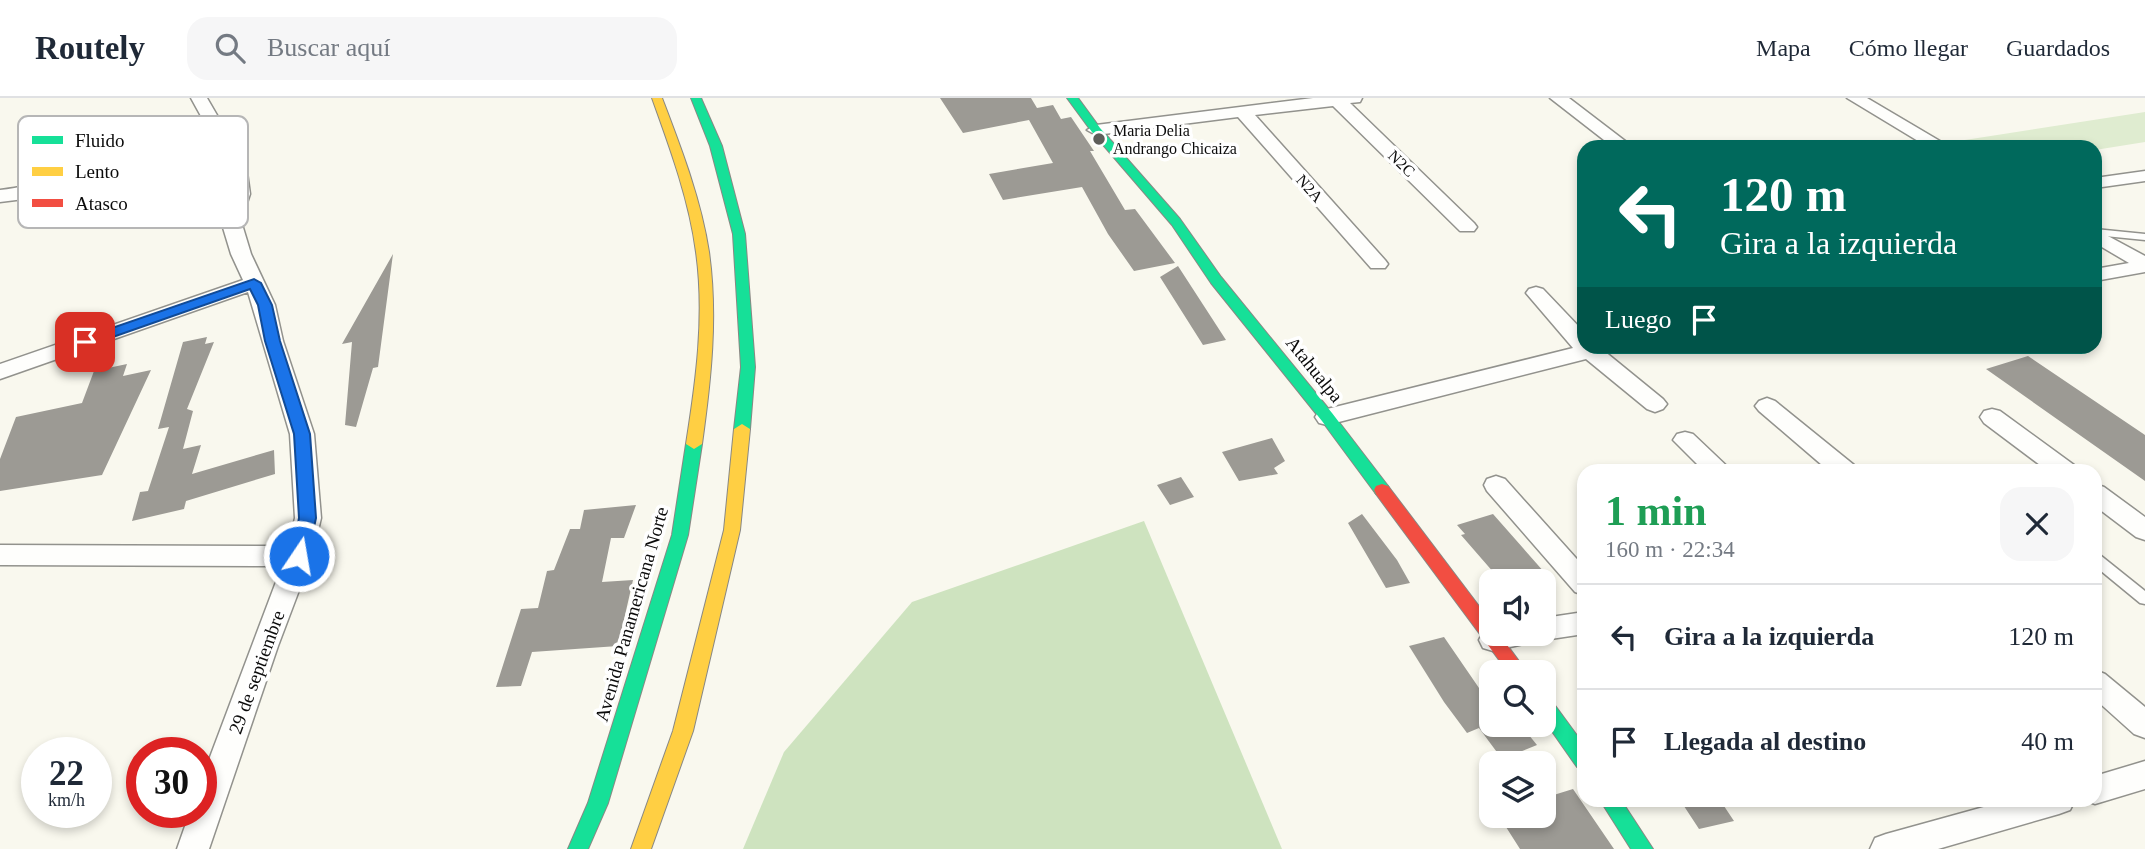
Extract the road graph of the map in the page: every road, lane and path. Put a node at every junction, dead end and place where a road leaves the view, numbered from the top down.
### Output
1 (199, 98) edge
2 (657, 98) edge
3 (696, 98) edge
4 (1073, 98) edge
5 (1558, 98) edge
6 (1855, 98) edge
7 (1346, 99) edge
8 (1242, 111) junction
9 (208, 116) edge
10 (1096, 130) junction
11 (1615, 140) edge
12 (1929, 140) edge
13 (2145, 176) edge
14 (2102, 182) edge
15 (18, 194) edge
16 (0, 196) edge
17 (1467, 227) dead end
18 (233, 228) edge
19 (2102, 234) edge
20 (2102, 237) edge
21 (2145, 237) edge
22 (1378, 264) dead end
23 (2145, 265) edge
24 (2102, 274) edge
25 (254, 283) junction
26 (1536, 293) dead end
27 (1577, 339) edge
28 (1577, 350) edge
29 (1593, 354) edge
30 (0, 372) edge
31 (1656, 404) dead end
32 (1767, 406) dead end
33 (1327, 417) junction
34 (1992, 417) dead end
35 (1685, 440) dead end
36 (1712, 464) edge
37 (1837, 464) edge
38 (2056, 464) edge
39 (1496, 485) dead end
40 (2102, 498) edge
41 (2145, 530) edge
42 (0, 555) edge
43 (299, 556) junction
44 (2102, 565) edge
45 (1577, 577) edge
46 (2145, 599) edge
47 (1479, 621) edge
48 (1577, 624) edge
49 (1556, 627) edge
50 (1498, 646) edge
51 (1509, 660) edge
52 (2102, 688) edge
53 (1556, 722) edge
54 (2145, 725) edge
55 (1577, 751) edge
56 (2145, 775) edge
57 (2102, 788) edge
58 (1615, 807) edge
59 (2034, 807) edge
60 (193, 849) edge
61 (578, 849) edge
62 (641, 849) edge
63 (1643, 849) edge
64 (1886, 849) edge

1 - 9 street, 29 de septiembre
2 - 61 main road, Avenida Panamericana Norte
3 - 62 main road
4 - 10 main road, Atahualpa
5 - 11 street
6 - 12 street
7 - 8 street
7 - 17 street, N2C
8 - 10 street
8 - 22 street, N2A
10 - 33 main road, Atahualpa
13 - 14 street
15 - 16 street
18 - 25 street, 29 de septiembre
19 - 21 lane
20 - 23 street
23 - 24 street
25 - 30 street
25 - 43 street, 29 de septiembre
26 - 27 street
28 - 33 street
29 - 31 street
32 - 37 street
33 - 47 main road, Atahualpa
34 - 38 street
35 - 36 street
39 - 45 street
40 - 41 street
42 - 43 street
43 - 60 street, 29 de septiembre
44 - 46 lane
48 - 49 street
50 - 51 main road, Atahualpa
52 - 54 street
53 - 55 main road
56 - 57 street
58 - 63 main road
59 - 64 street

